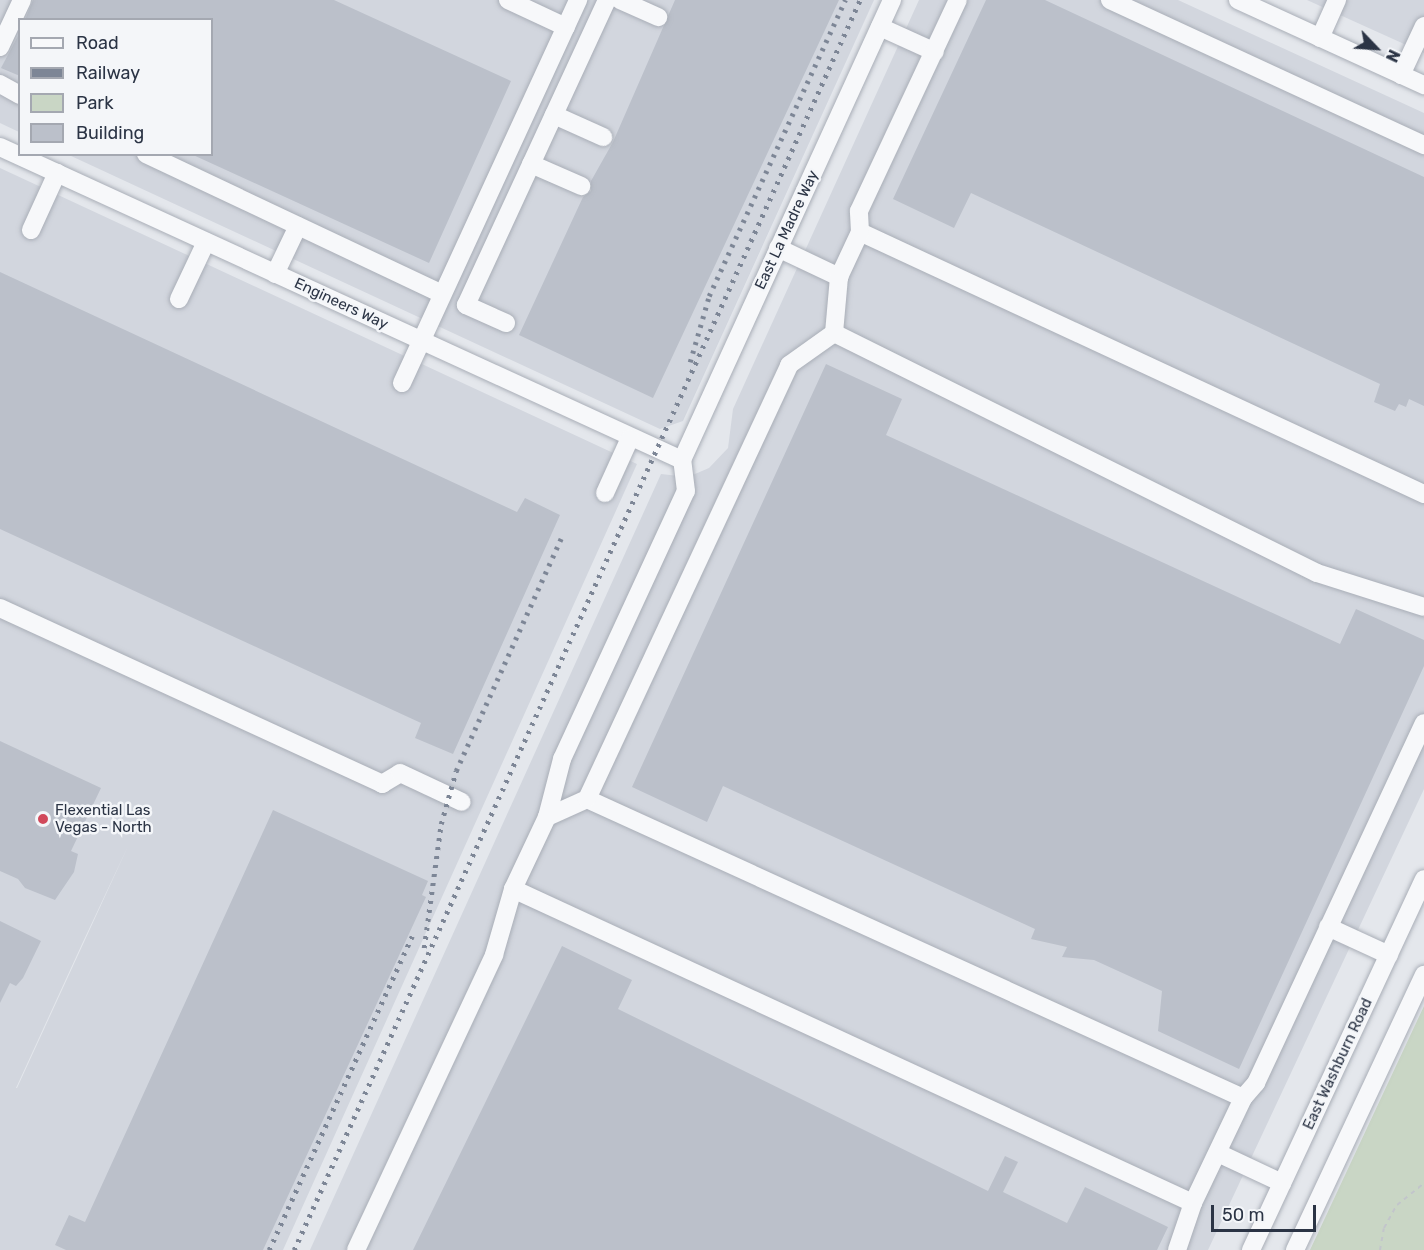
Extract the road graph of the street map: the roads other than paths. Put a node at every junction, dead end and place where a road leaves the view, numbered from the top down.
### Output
1 (22, 0) edge
2 (508, 0) edge
3 (578, 0) edge
4 (607, 0) edge
5 (620, 0) edge
6 (892, 0) edge
7 (958, 0) edge
8 (1110, 0) edge
9 (1238, 0) edge
10 (1337, 0) edge
11 (658, 17) dead end
12 (1424, 26) edge
13 (566, 27) junction
14 (880, 27) junction
15 (1320, 38) junction
16 (0, 47) edge
17 (935, 52) junction
18 (1401, 75) junction
19 (0, 84) edge
20 (1424, 85) edge
21 (18, 94) edge
22 (554, 115) junction
23 (603, 136) dead end
24 (1424, 145) edge
25 (0, 147) edge
26 (18, 155) edge
27 (20, 156) edge
28 (150, 156) edge
29 (531, 164) junction
30 (57, 173) junction
31 (581, 186) dead end
32 (298, 226) junction
33 (31, 230) dead end
34 (860, 231) junction
35 (206, 242) junction
36 (778, 248) junction
37 (274, 274) junction
38 (839, 277) junction
39 (442, 294) junction
40 (179, 299) dead end
41 (506, 323) dead end
42 (834, 333) junction
43 (421, 342) junction
44 (402, 383) dead end
45 (630, 438) junction
46 (682, 460) junction
47 (605, 493) dead end
48 (1424, 494) edge
49 (1424, 607) edge
50 (0, 608) edge
51 (1424, 723) edge
52 (586, 800) junction
53 (462, 802) dead end
54 (547, 817) junction
55 (1424, 879) edge
56 (513, 889) junction
57 (1328, 927) junction
58 (1389, 955) junction
59 (1424, 975) edge
60 (1243, 1098) junction
61 (1218, 1153) junction
62 (1282, 1183) junction
63 (1193, 1203) junction
64 (356, 1250) edge
65 (1177, 1250) edge
66 (1251, 1250) edge
67 (1295, 1250) edge

1 - 16 street
2 - 13 street
3 - 13 street
4 - 22 street
5 - 11 street
6 - 14 street, East La Madre Way
7 - 17 street
8 - 24 street
9 - 15 street
10 - 15 street
12 - 18 street
13 - 39 street
14 - 17 street
14 - 36 street, East La Madre Way
15 - 18 street
17 - 34 street
18 - 20 street
19 - 21 street
22 - 23 street
22 - 29 street
25 - 26 street, Engineers Way
27 - 30 street, Engineers Way
28 - 32 street
29 - 31 street
29 - 41 street
30 - 33 street
30 - 35 street, Engineers Way
32 - 37 street
32 - 39 street
34 - 38 street
34 - 48 street
35 - 37 street, Engineers Way
35 - 40 street
36 - 38 street
36 - 46 street, East La Madre Way
37 - 43 street, Engineers Way
38 - 42 street
39 - 43 street
42 - 49 street
42 - 52 street
43 - 44 street
43 - 45 street, Engineers Way
45 - 46 street, Engineers Way
45 - 47 street
46 - 54 street
50 - 53 street
51 - 57 street
52 - 54 street
52 - 60 street
54 - 56 street
55 - 58 street, East Washburn Road
56 - 63 street
56 - 64 street
57 - 58 street
57 - 60 street
58 - 62 street, East Washburn Road
59 - 67 street
60 - 61 street
61 - 62 street
61 - 63 street
62 - 66 street, East Washburn Road
63 - 65 street

